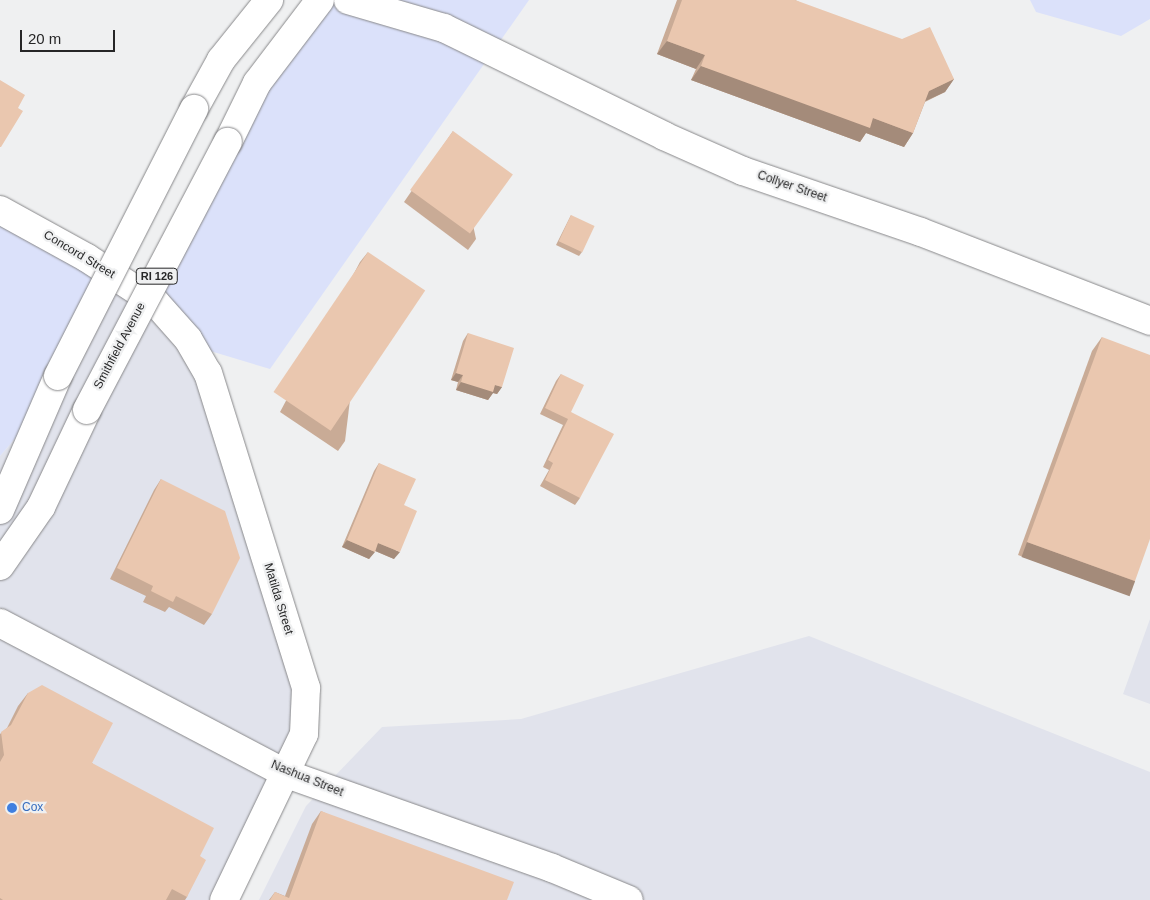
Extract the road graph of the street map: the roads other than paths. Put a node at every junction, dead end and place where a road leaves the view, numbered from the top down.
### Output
1 (269, 0) edge
2 (320, 0) edge
3 (348, 0) edge
4 (411, 0) edge
5 (444, 28) junction
6 (0, 210) edge
7 (156, 303) joint
8 (1150, 321) edge
9 (0, 510) edge
10 (0, 566) edge
11 (0, 623) edge
12 (284, 772) junction
13 (224, 900) edge
14 (629, 900) edge

1 - 9 street, bridge
2 - 10 street, Smithfield Avenue / RI 126, bridge
3 - 5 street, Collyer Street
4 - 5 street, Collyer Street
5 - 8 street, Collyer Street
6 - 7 street, Concord Street
7 - 12 street, Matilda Street
11 - 12 street, Nashua Street
12 - 13 street, Matilda Street
12 - 14 street, Nashua Street

